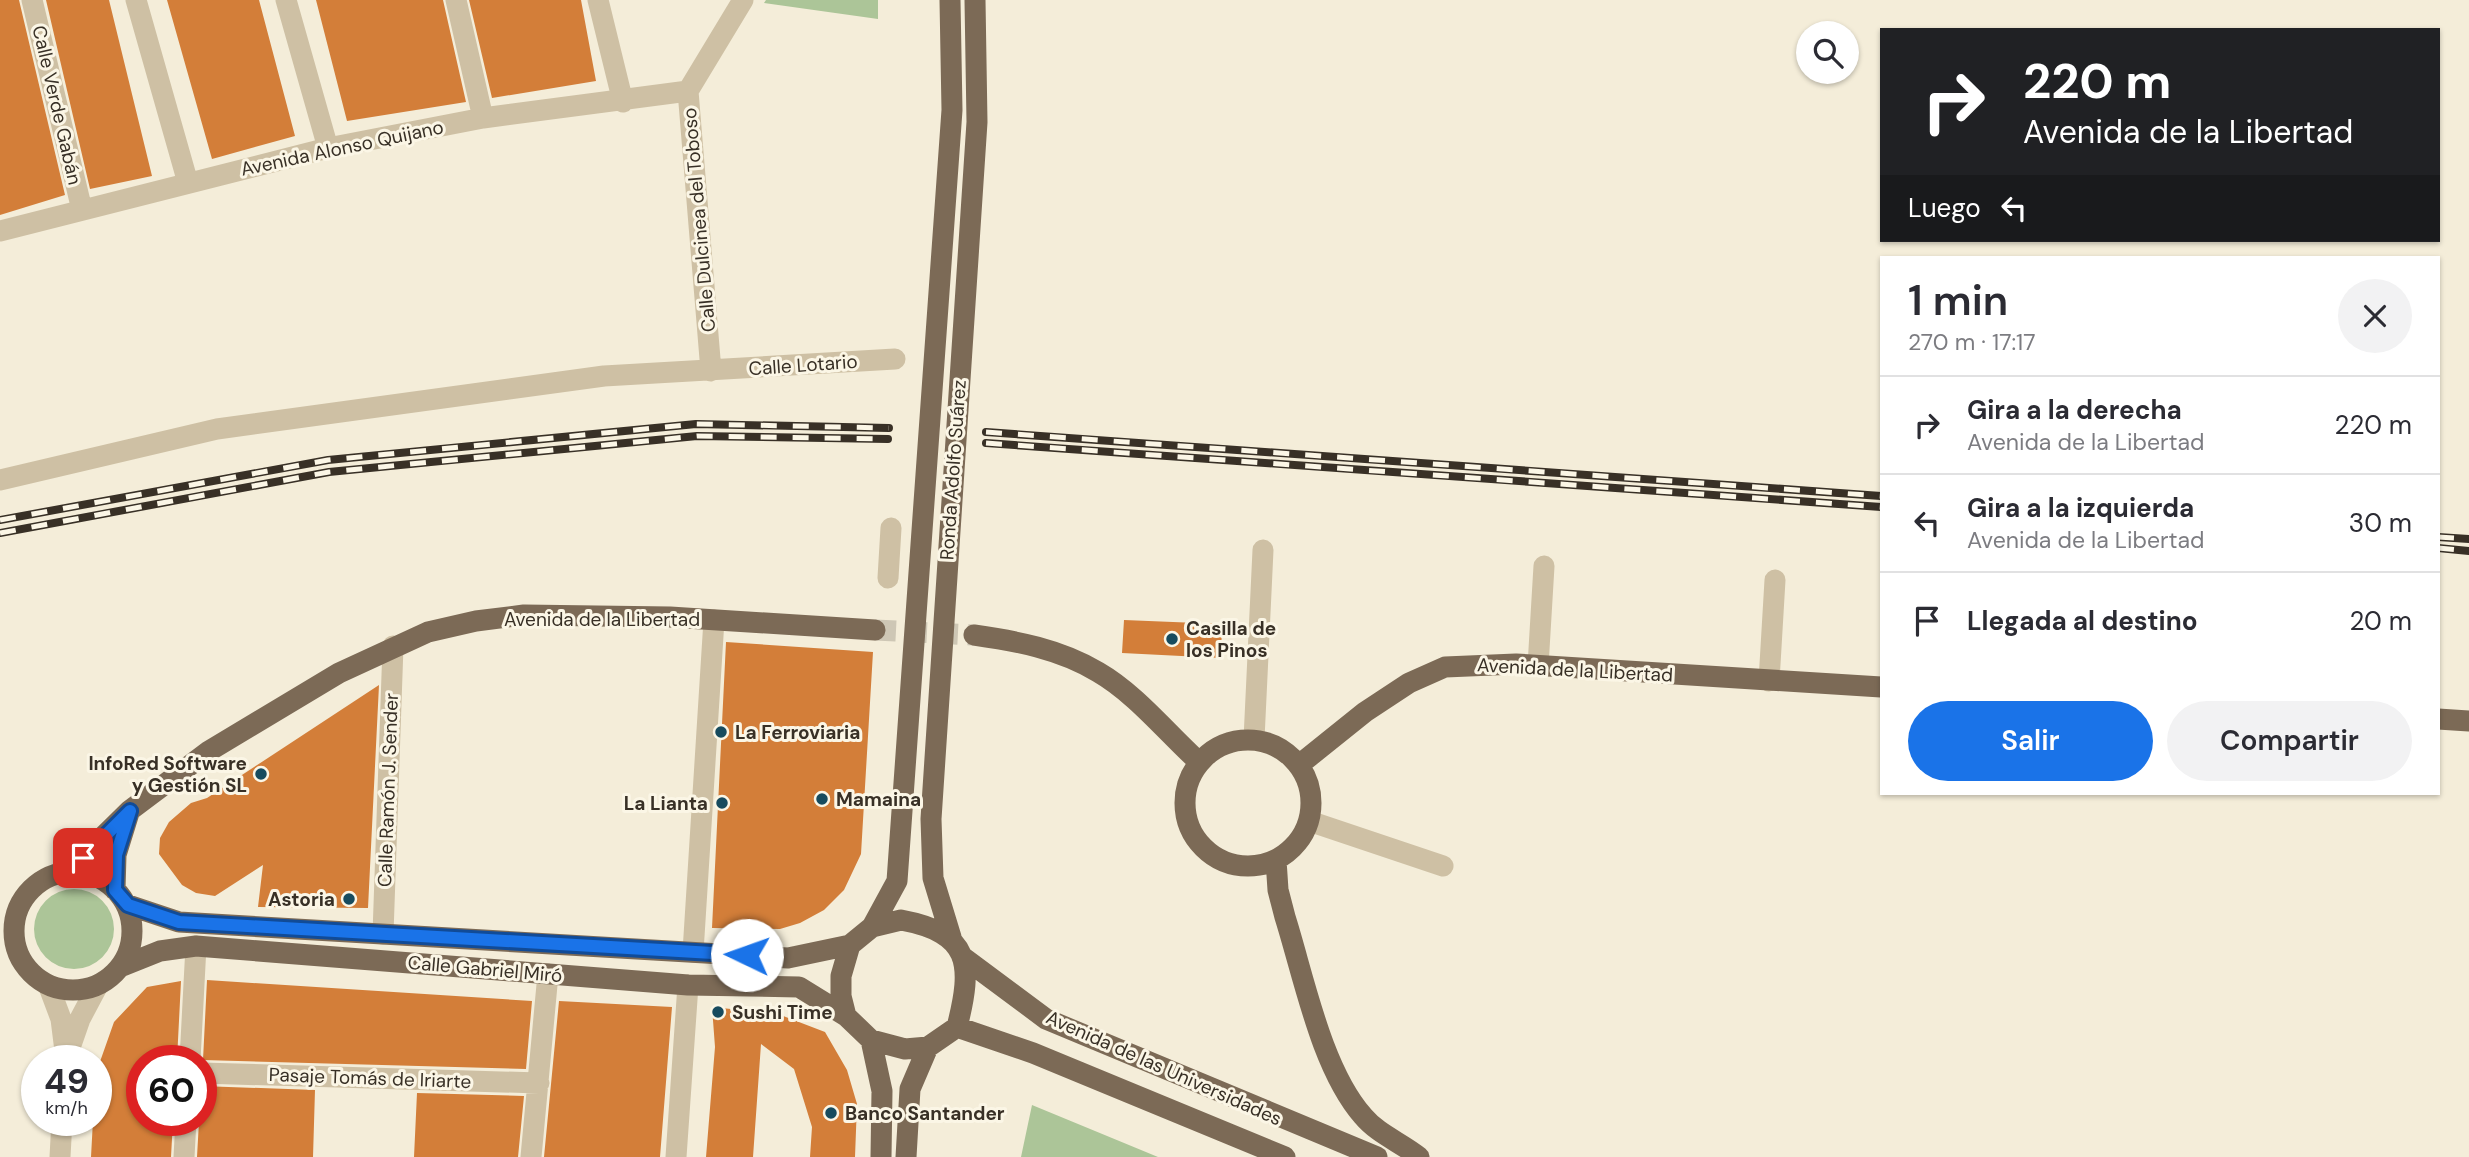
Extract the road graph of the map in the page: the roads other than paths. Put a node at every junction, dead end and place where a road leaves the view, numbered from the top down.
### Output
1 (32, 0) edge
2 (136, 0) edge
3 (286, 0) edge
4 (456, 0) edge
5 (598, 0) edge
6 (743, 0) edge
7 (950, 0) edge
8 (975, 0) edge
9 (688, 91) junction
10 (623, 102) junction
11 (483, 118) junction
12 (328, 148) junction
13 (188, 184) junction
14 (82, 211) junction
15 (0, 232) edge
16 (895, 359) dead end
17 (711, 371) junction
18 (0, 480) edge
19 (891, 528) dead end
20 (1262, 550) dead end
21 (1544, 566) dead end
22 (888, 578) dead end
23 (1775, 580) dead end
24 (714, 620) junction
25 (874, 630) tunnel mouth
26 (974, 635) tunnel mouth
27 (393, 646) junction
28 (1538, 666) junction
29 (1769, 681) junction
30 (1880, 687) edge
31 (2440, 719) edge
32 (2469, 721) edge
33 (1254, 739) junction
34 (1199, 762) junction
35 (1299, 765) junction
36 (130, 811) junction
37 (1309, 821) junction
38 (1276, 860) junction
39 (1443, 866) dead end
40 (67, 872) junction
41 (33, 887) junction
42 (122, 898) junction
43 (0, 905) edge
44 (872, 927) junction
45 (383, 934) junction
46 (951, 937) junction
47 (850, 945) junction
48 (197, 946) junction
49 (693, 952) junction
50 (0, 956) edge
51 (964, 958) junction
52 (24, 965) junction
53 (120, 967) junction
54 (548, 974) junction
55 (98, 985) junction
56 (688, 985) junction
57 (48, 986) junction
58 (846, 1016) junction
59 (957, 1027) junction
60 (871, 1041) junction
61 (64, 1045) edge
62 (71, 1045) edge
63 (191, 1045) edge
64 (929, 1047) junction
65 (217, 1073) edge
66 (539, 1083) junction
67 (61, 1136) edge
68 (185, 1136) edge
69 (60, 1157) edge
70 (184, 1157) edge
71 (531, 1157) edge
72 (676, 1157) edge
73 (881, 1157) edge
74 (906, 1157) edge
75 (1285, 1157) edge
76 (1377, 1157) edge
77 (1419, 1157) edge

1 - 14 street, Calle Verde Gabán
2 - 13 street
3 - 12 street
4 - 11 street
5 - 10 street
6 - 9 street, Calle Dulcinea del Toboso
7 - 44 main road, Ronda Adolfo Suárez
8 - 46 main road, Ronda Adolfo Suárez
9 - 10 street, Avenida Alonso Quijano
9 - 17 street, Calle Dulcinea del Toboso
10 - 11 street, Avenida Alonso Quijano
11 - 12 street, Avenida Alonso Quijano
12 - 13 street, Avenida Alonso Quijano
13 - 14 street, Avenida Alonso Quijano
14 - 15 street, Avenida Alonso Quijano
16 - 17 street, Calle Lotario
17 - 18 street, Calle Lotario
19 - 22 street
20 - 33 street
21 - 28 street
23 - 29 street
24 - 25 main road, Avenida de la Libertad
24 - 27 main road, Avenida de la Libertad
24 - 49 street
26 - 34 main road
27 - 36 main road, Avenida de la Libertad
27 - 45 street, Calle Ramón J. Sender
28 - 29 main road, Avenida de la Libertad
28 - 35 main road, Avenida de la Libertad
29 - 30 main road, Avenida de la Libertad
31 - 32 main road
33 - 34 main road
33 - 35 main road
34 - 38 main road
35 - 37 main road
36 - 40 main road, Avenida de la Libertad
36 - 42 main road
37 - 38 main road
37 - 39 street
38 - 77 main road
40 - 41 main road
40 - 42 main road
41 - 43 main road
41 - 52 main road
42 - 45 main road, Calle Gabriel Miró
42 - 53 main road
44 - 46 main road
44 - 47 main road
45 - 49 main road, Calle Gabriel Miró
46 - 51 main road
47 - 49 main road, Calle Gabriel Miró
47 - 58 main road
48 - 53 main road, Calle Gabriel Miró
48 - 54 main road, Calle Gabriel Miró
48 - 63 street
50 - 52 main road
51 - 59 main road
51 - 76 main road, Avenida de las Universidades
52 - 57 main road
53 - 55 main road
54 - 56 main road, Calle Gabriel Miró
54 - 66 street
55 - 57 main road
55 - 62 street
56 - 58 main road, Calle Gabriel Miró
56 - 72 street
57 - 61 street
58 - 60 main road
59 - 64 main road
59 - 75 main road, Avenida de las Universidades
60 - 64 main road
60 - 73 main road
64 - 74 main road
65 - 66 street, Pasaje Tomás de Iriarte
66 - 71 street
67 - 69 street
68 - 70 street

